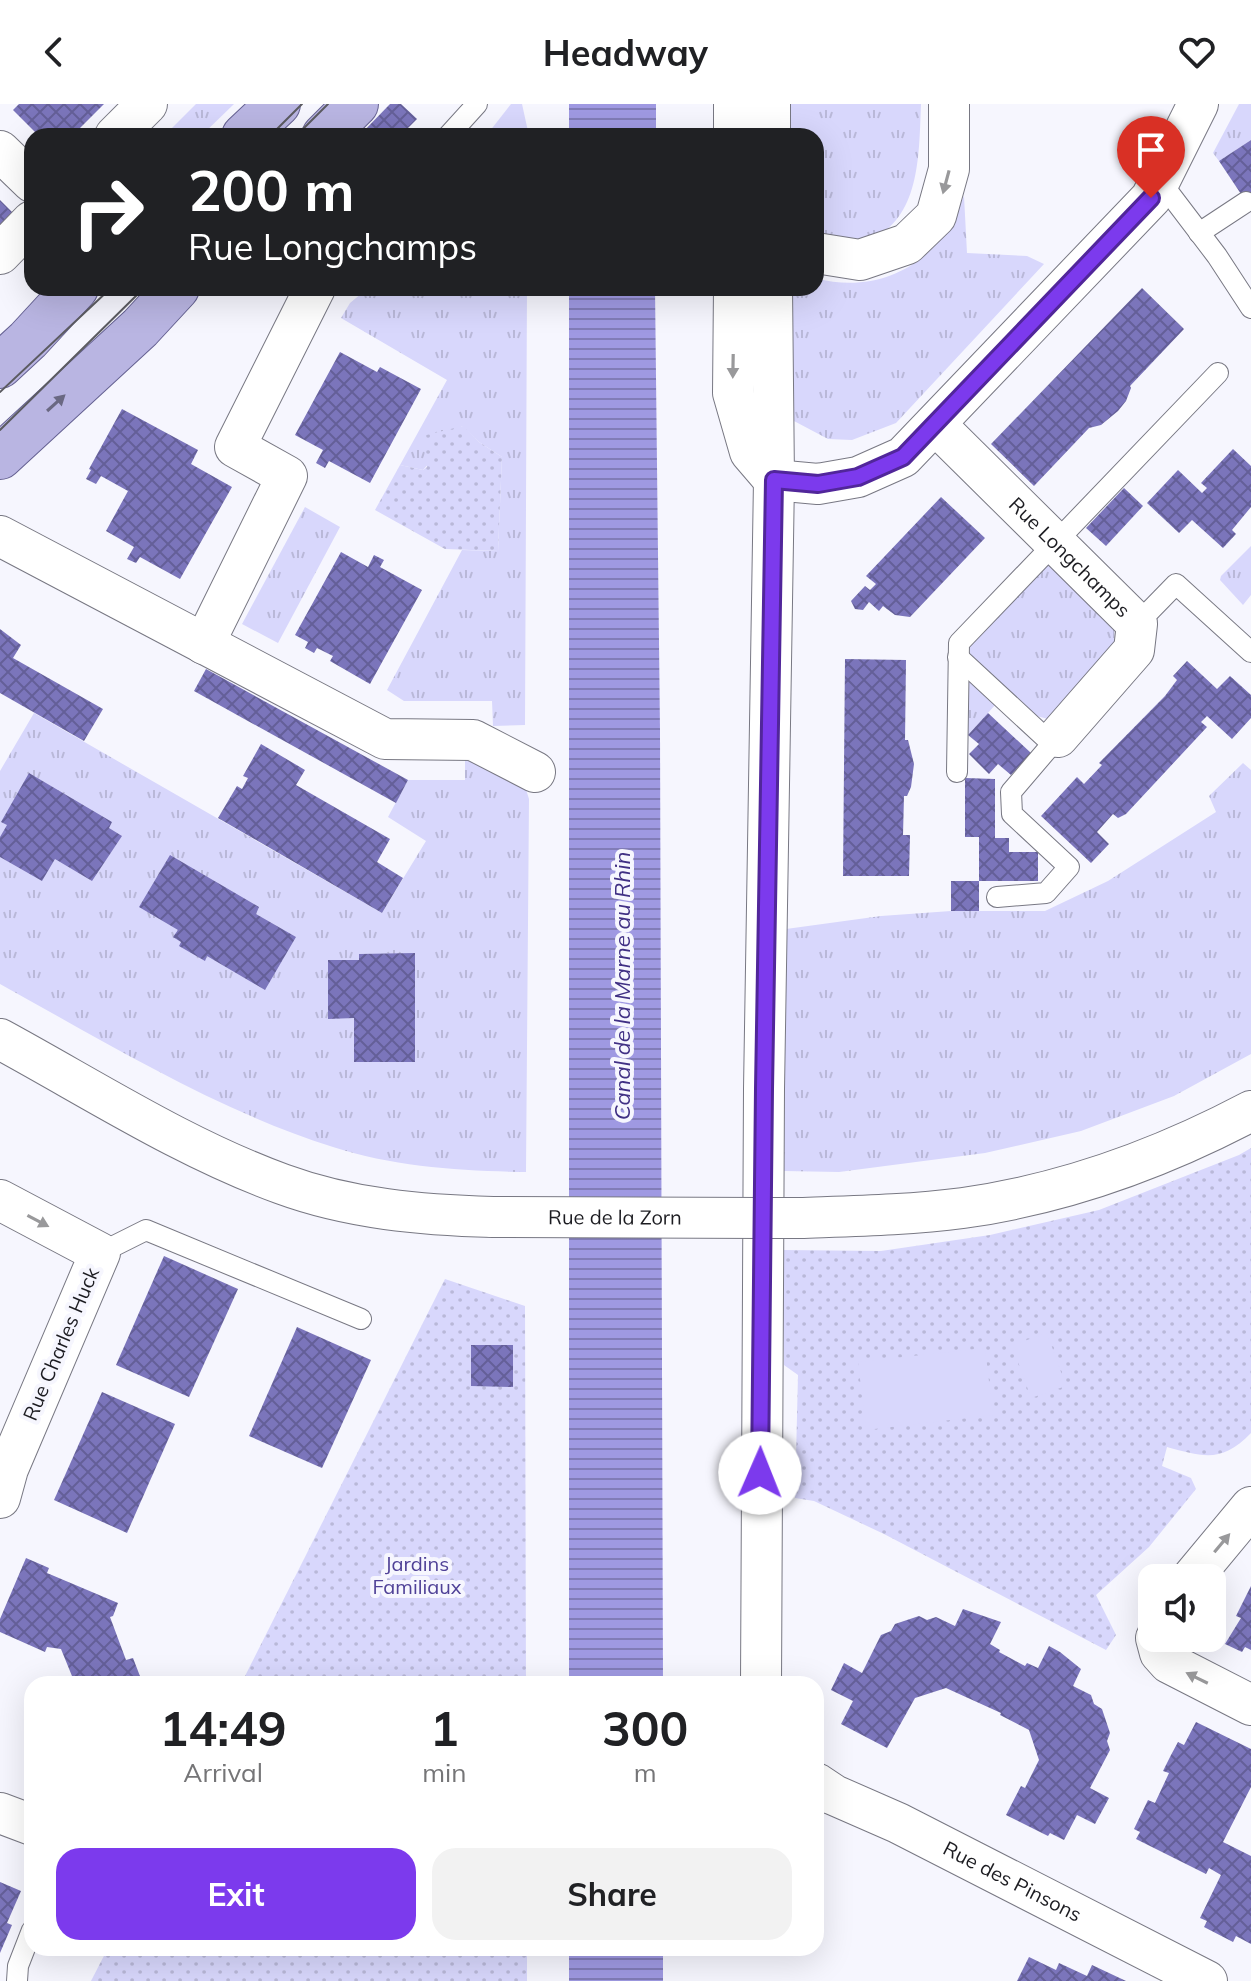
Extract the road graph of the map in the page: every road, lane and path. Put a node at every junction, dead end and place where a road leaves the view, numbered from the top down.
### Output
1 (147, 104) edge
2 (278, 104) edge
3 (356, 104) edge
4 (477, 104) edge
5 (734, 104) edge
6 (770, 104) edge
7 (949, 104) edge
8 (1198, 104) edge
9 (123, 128) edge
10 (252, 128) edge
11 (332, 128) edge
12 (455, 128) edge
13 (734, 128) edge
14 (770, 128) edge
15 (0, 151) edge
16 (24, 174) edge
17 (1156, 189) junction
18 (1246, 202) dead end
19 (24, 229) edge
20 (1199, 233) junction
21 (0, 254) edge
22 (824, 254) edge
23 (69, 296) edge
24 (170, 296) edge
25 (311, 296) edge
26 (734, 296) edge
27 (772, 296) edge
28 (1251, 308) edge
29 (0, 366) edge
30 (1218, 373) dead end
31 (936, 425) junction
32 (0, 457) edge
33 (774, 480) junction
34 (0, 536) edge
35 (1054, 541) junction
36 (1137, 624) junction
37 (204, 644) junction
38 (1251, 652) edge
39 (958, 657) junction
40 (1055, 741) junction
41 (535, 772) dead end
42 (957, 772) dead end
43 (997, 897) dead end
44 (0, 1039) edge
45 (1251, 1111) edge
46 (0, 1200) edge
47 (100, 1253) junction
48 (361, 1319) dead end
49 (0, 1496) edge
50 (1251, 1507) edge
51 (1204, 1564) edge
52 (1160, 1652) edge
53 (761, 1676) edge
54 (1251, 1705) edge
55 (824, 1788) edge
56 (0, 1813) edge
57 (24, 1822) edge
58 (24, 1951) edge
59 (17, 1981) edge
60 (1207, 1981) edge

1 - 9 street
2 - 10 main road
3 - 11 main road
4 - 12 lane
5 - 13 street
6 - 14 street
7 -> 22 street
8 - 17 street
15 - 16 street
17 - 20 lane
17 - 31 street
18 - 20 lane
19 - 21 street
20 - 28 lane
23 - 29 main road
32 -> 24 main road
25 - 37 street
26 -> 33 street
27 - 33 street
30 - 35 lane
31 - 33 street
31 - 35 street, Rue Longchamps
33 - 53 street
34 - 37 street
35 - 36 street, Rue Longchamps
35 - 39 lane
36 - 38 lane
36 - 40 street, Rue Longchamps
37 - 41 street
39 - 40 lane
39 - 42 lane
40 - 43 lane
44 - 45 street, Rue de la Zorn, bridge
46 -> 47 street, Rue Charles Huck
47 - 48 lane
47 - 49 street, Rue Charles Huck
51 -> 50 street
54 -> 52 street
55 - 60 street, Rue des Pinsons
56 - 57 street
58 - 59 lane

